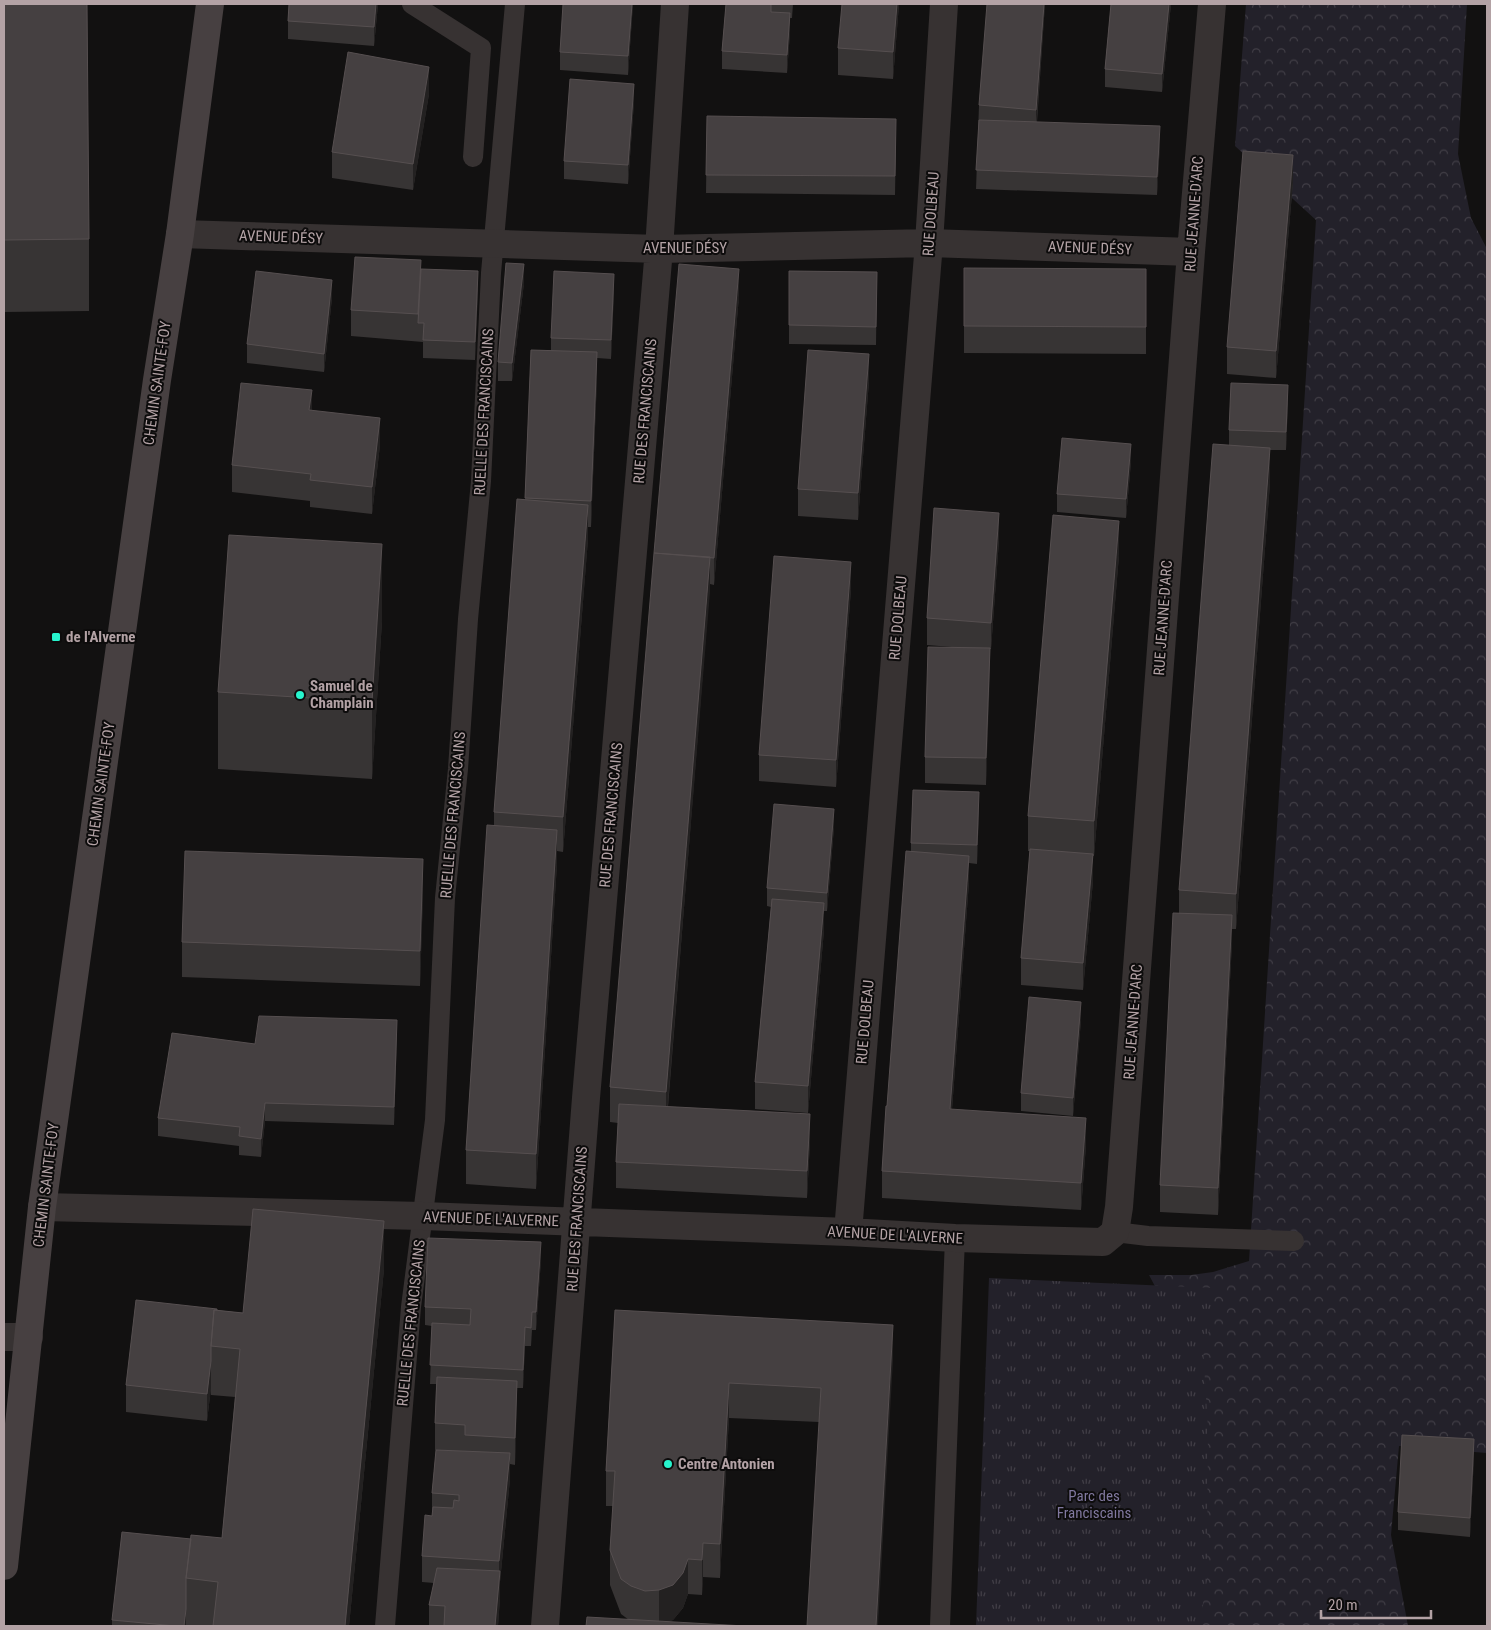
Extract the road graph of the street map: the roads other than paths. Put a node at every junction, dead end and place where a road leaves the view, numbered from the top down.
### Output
1 (210, 4) edge
2 (412, 4) edge
3 (515, 4) edge
4 (675, 4) edge
5 (944, 4) edge
6 (1212, 4) edge
7 (473, 157) dead end
8 (180, 234) junction
9 (494, 243) junction
10 (929, 243) junction
11 (659, 249) junction
12 (1191, 252) junction
13 (42, 1207) junction
14 (423, 1216) junction
15 (578, 1222) junction
16 (848, 1232) junction
17 (1115, 1232) junction
18 (955, 1238) junction
19 (1294, 1241) dead end
20 (16, 1337) edge
21 (4, 1566) edge
22 (385, 1626) edge
23 (545, 1626) edge
24 (940, 1626) edge

1 - 8 main road, CHEMIN SAINTE-FOY
2 - 7 lane
3 - 9 lane, RUELLE DES FRANCISCAINS
4 - 11 street, RUE DES FRANCISCAINS
5 - 10 street, RUE DOLBEAU
6 - 12 street, RUE JEANNE-D'ARC
8 - 9 street, AVENUE DÉSY
8 - 13 main road, CHEMIN SAINTE-FOY
9 - 11 street, AVENUE DÉSY
9 - 14 lane, RUELLE DES FRANCISCAINS
10 - 11 street, AVENUE DÉSY
10 - 12 street, AVENUE DÉSY
10 - 16 street, RUE DOLBEAU
11 - 15 street, RUE DES FRANCISCAINS
12 - 17 street, RUE JEANNE-D'ARC
13 - 14 street, AVENUE DE L'ALVERNE
13 - 20 main road, CHEMIN SAINTE-FOY
14 - 15 street, AVENUE DE L'ALVERNE
14 - 22 lane, RUELLE DES FRANCISCAINS
15 - 16 street, AVENUE DE L'ALVERNE
15 - 23 street, RUE DES FRANCISCAINS
16 - 18 street, AVENUE DE L'ALVERNE
17 - 18 street, AVENUE DE L'ALVERNE
17 - 19 lane
18 - 24 lane
20 - 21 main road, CHEMIN SAINTE-FOY

